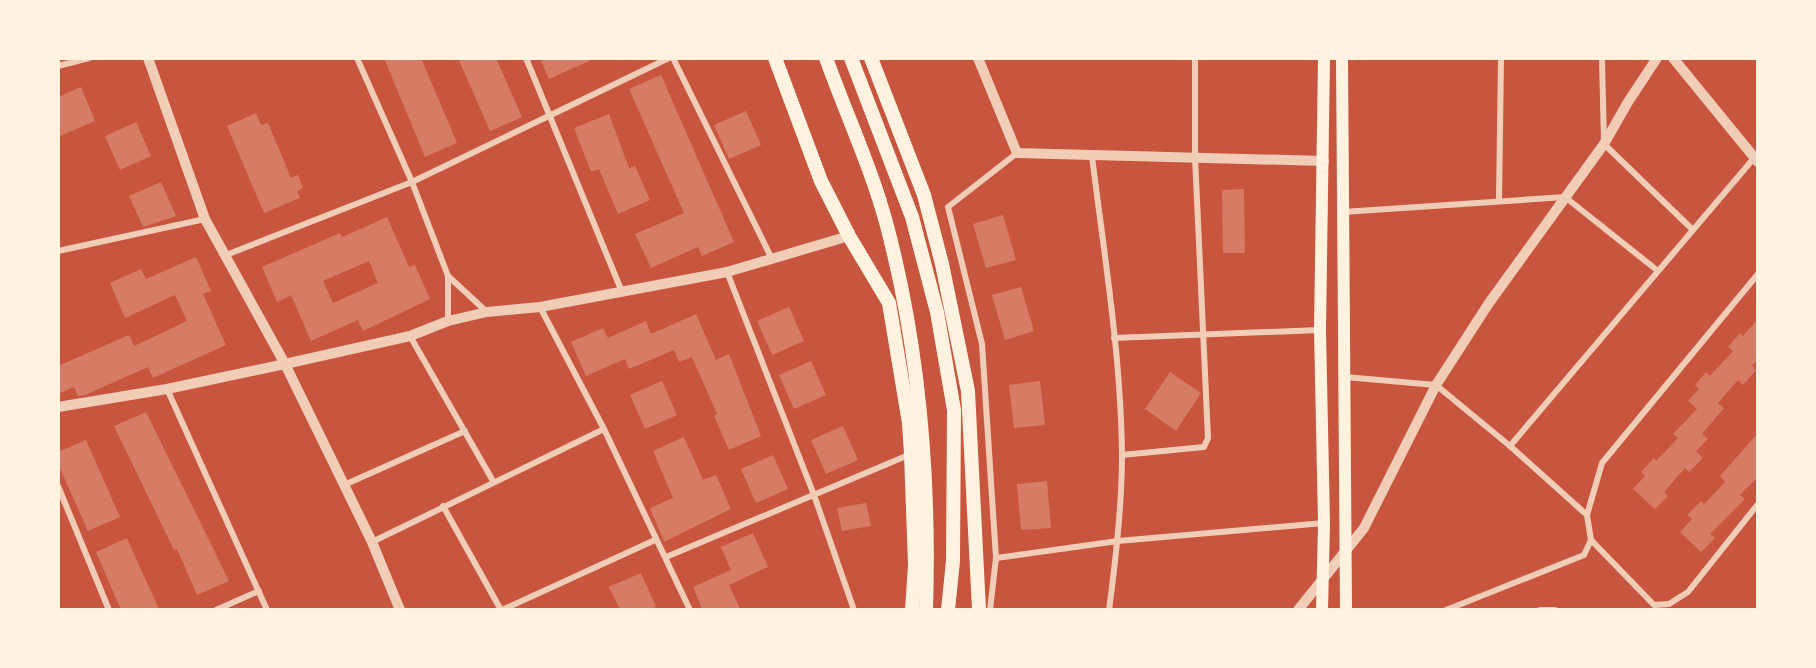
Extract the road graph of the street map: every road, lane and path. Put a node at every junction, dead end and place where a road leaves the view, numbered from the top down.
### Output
1 (89, 58) edge
2 (148, 58) edge
3 (357, 58) edge
4 (526, 58) edge
5 (671, 58) edge
6 (775, 58) edge
7 (826, 58) edge
8 (851, 58) edge
9 (871, 58) edge
10 (978, 58) edge
11 (1195, 58) edge
12 (1324, 58) edge
13 (1342, 58) edge
14 (1501, 58) edge
15 (1602, 58) edge
16 (1658, 58) edge
17 (1673, 58) edge
18 (58, 66) edge
19 (551, 114) junction
20 (1604, 144) junction
21 (1017, 153) junction
22 (1092, 156) junction
23 (1195, 157) junction
24 (1756, 160) edge
25 (1324, 161) junction
26 (412, 182) junction
27 (1565, 197) junction
28 (1499, 200) junction
29 (1342, 213) junction
30 (205, 219) junction
31 (1693, 230) junction
32 (849, 236) junction
33 (58, 251) edge
34 (226, 255) junction
35 (772, 260) junction
36 (1658, 271) junction
37 (727, 272) junction
38 (1758, 274) edge
39 (448, 276) junction
40 (622, 292) junction
41 (540, 307) junction
42 (487, 312) junction
43 (448, 321) junction
44 (1320, 330) junction
45 (1205, 334) junction
46 (410, 336) junction
47 (1114, 338) junction
48 (285, 364) junction
49 (1345, 377) junction
50 (1436, 385) junction
51 (167, 389) junction
52 (58, 407) edge
53 (604, 429) junction
54 (465, 431) junction
55 (1510, 446) junction
56 (911, 454) junction
57 (1122, 454) junction
58 (493, 482) junction
59 (344, 485) junction
60 (58, 486) edge
61 (814, 495) junction
62 (1758, 504) edge
63 (443, 506) junction
64 (1587, 514) junction
65 (1324, 523) junction
66 (655, 540) junction
67 (1591, 540) junction
68 (1118, 541) junction
69 (372, 542) junction
70 (1347, 550) junction
71 (666, 557) junction
72 (996, 558) junction
73 (1322, 582) junction
74 (259, 591) junction
75 (109, 609) edge
76 (216, 609) edge
77 (267, 609) edge
78 (400, 609) edge
79 (502, 609) edge
80 (690, 609) edge
81 (854, 609) edge
82 (912, 609) edge
83 (926, 609) edge
84 (948, 609) edge
85 (979, 609) edge
86 (990, 609) edge
87 (1109, 609) edge
88 (1298, 609) edge
89 (1322, 609) edge
90 (1346, 609) edge
91 (1446, 609) edge
92 (1540, 609) edge
93 (1554, 609) edge

1 - 18 street
2 - 30 street
3 - 26 street
4 - 19 street
5 - 19 street
5 - 35 street
6 - 32 main road
7 - 83 main road
8 - 84 main road
9 - 85 main road
10 - 21 street
11 - 23 street
12 - 25 main road
13 - 29 main road
14 - 28 street
15 - 20 street
16 - 20 street
17 - 24 street
19 - 26 street
19 - 40 street
20 - 27 street
20 - 31 street
21 - 22 street
21 - 72 street
22 - 23 street
22 - 47 street
23 - 25 street
23 - 45 street
24 - 31 street
25 - 44 main road
26 - 34 street
26 - 39 street
27 - 28 street
27 - 36 street
27 - 50 street
28 - 29 street
29 - 49 main road
30 - 33 street
30 - 34 street
31 - 36 street
32 - 35 street
32 - 56 main road
34 - 48 street
35 - 37 street
36 - 55 street
37 - 40 street
37 - 61 street
38 - 64 street
39 - 42 street
39 - 43 street
40 - 41 street
41 - 42 street
41 - 53 street
42 - 43 street
43 - 46 street
44 - 45 street
44 - 65 main road
45 - 47 street
45 - 57 street
46 - 48 street
46 - 54 street
47 - 57 street
48 - 51 street
48 - 59 street
49 - 50 street
49 - 70 main road
50 - 55 street
50 - 70 street
51 - 52 street
51 - 74 street
53 - 58 street
53 - 66 street
54 - 58 street
54 - 59 street
55 - 64 street
56 - 61 street
56 - 82 main road
57 - 68 street
58 - 63 street
59 - 69 street
60 - 75 street
61 - 71 street
61 - 81 street
62 - 67 street
63 - 69 street
63 - 79 street
64 - 67 street
65 - 68 street
65 - 73 main road
66 - 71 street
66 - 79 street
67 - 91 street
68 - 72 street
68 - 87 street
69 - 78 street
70 - 73 street
70 - 90 main road
71 - 80 street
72 - 86 street
73 - 88 street
73 - 89 main road
74 - 76 street
74 - 77 street
92 - 93 street

